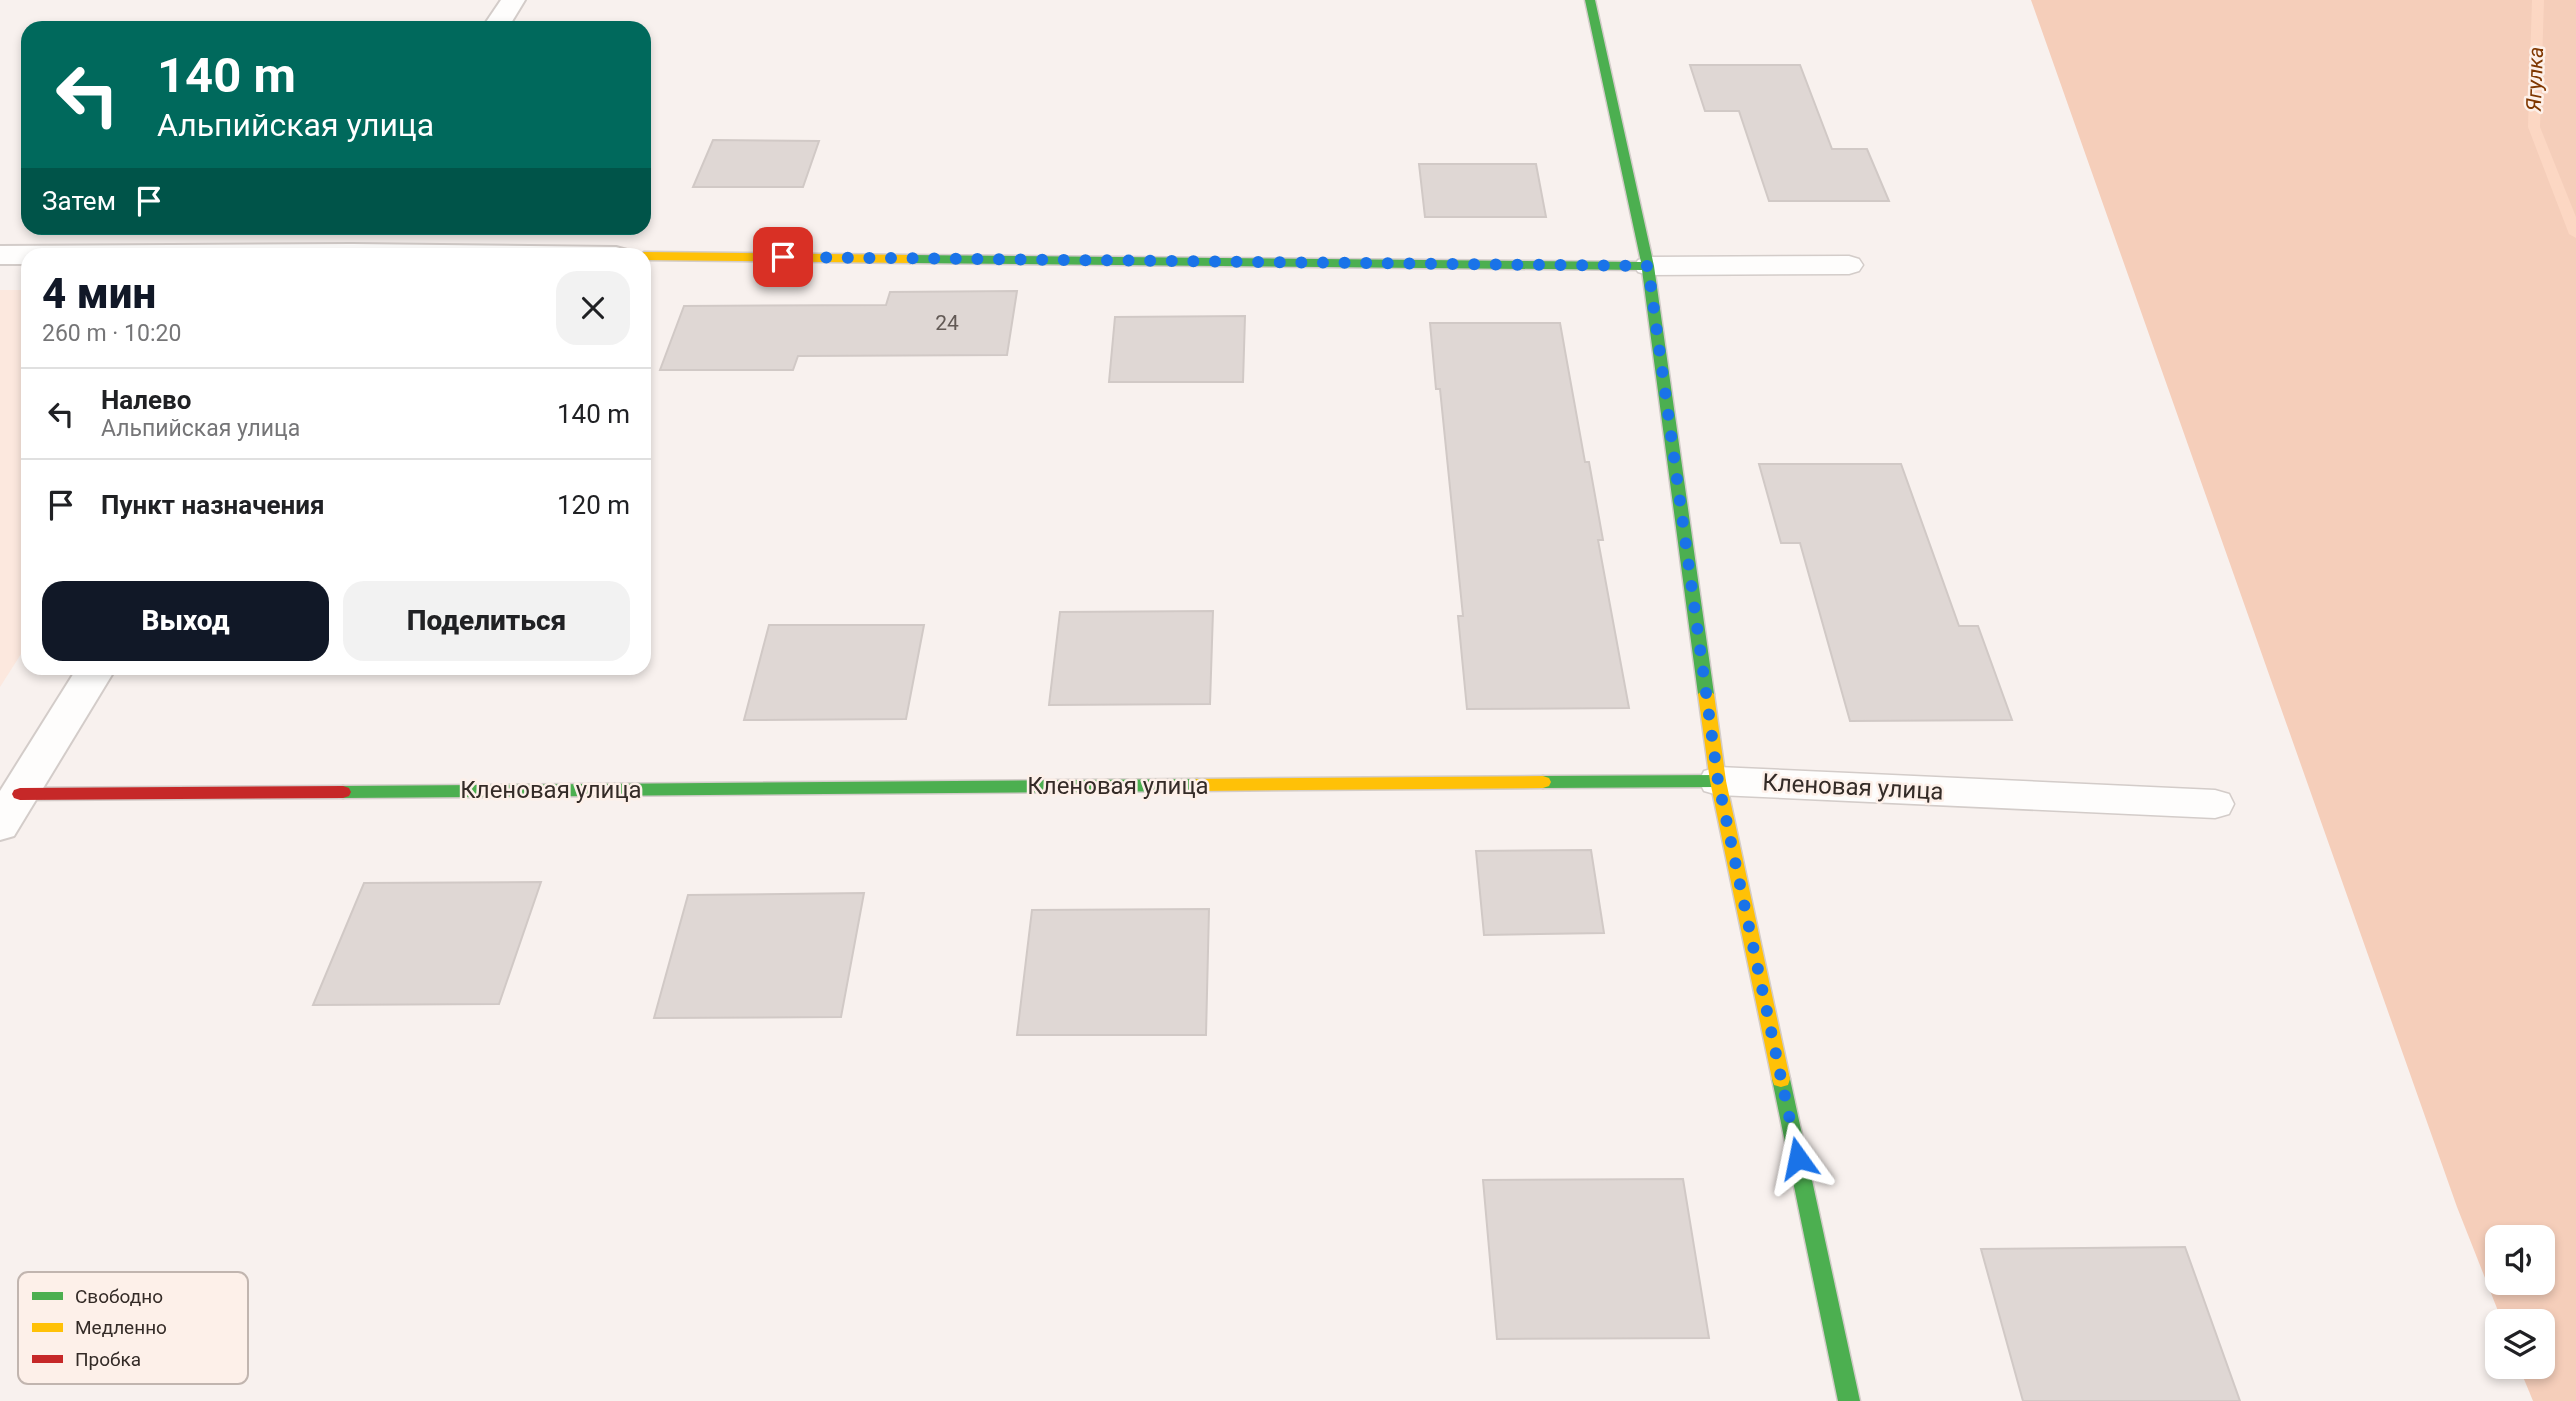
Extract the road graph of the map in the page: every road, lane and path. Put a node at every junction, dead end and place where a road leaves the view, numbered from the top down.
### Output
1 (513, 0) edge
2 (1590, 0) edge
3 (500, 21) edge
4 (0, 256) edge
5 (21, 256) edge
6 (651, 256) edge
7 (1849, 265) dead end
8 (1648, 266) junction
9 (93, 675) edge
10 (1718, 781) junction
11 (2215, 804) dead end
12 (10, 810) edge
13 (1849, 1401) edge

1 - 3 street
2 - 8 street
4 - 5 street
6 - 8 street
7 - 8 lane
8 - 10 street
9 - 12 street
10 - 11 lane, Кленовая улица
10 - 12 street, Кленовая улица
10 - 13 street

